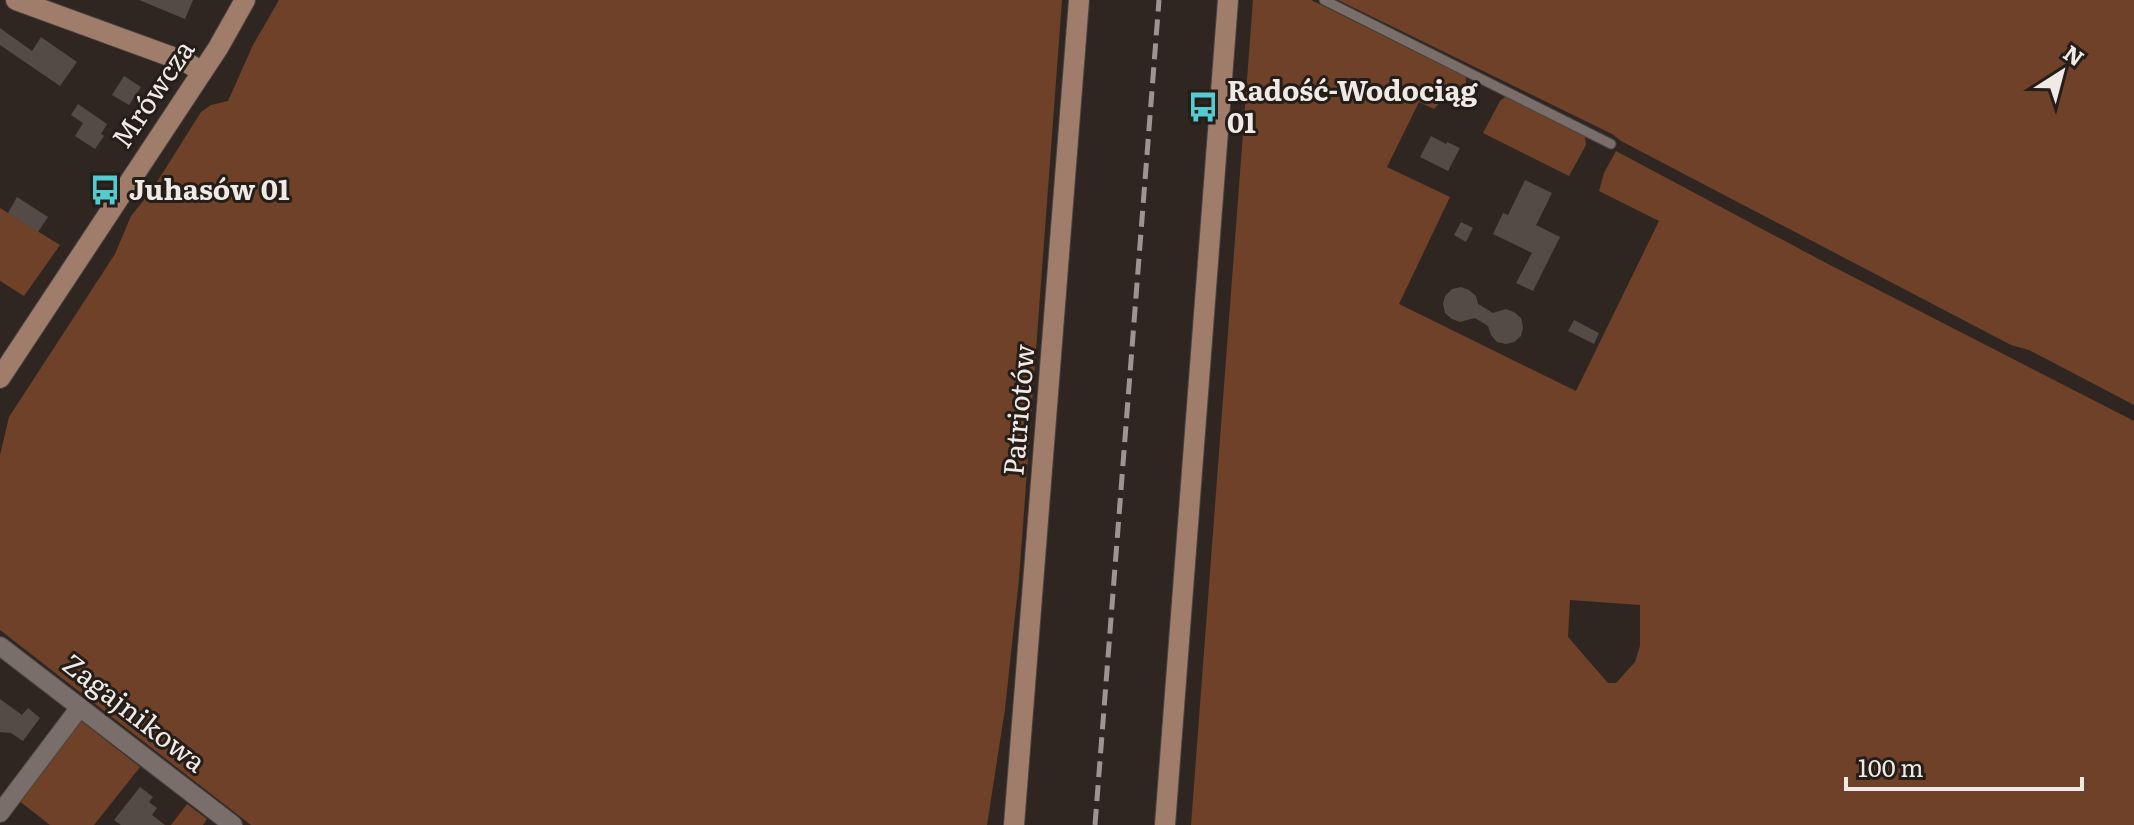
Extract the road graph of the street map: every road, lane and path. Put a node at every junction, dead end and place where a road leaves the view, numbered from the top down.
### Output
1 (16, 0) edge
2 (245, 0) edge
3 (1079, 0) edge
4 (1228, 0) edge
5 (1324, 0) edge
6 (202, 72) junction
7 (1611, 144) dead end
8 (0, 378) edge
9 (0, 646) edge
10 (80, 707) junction
11 (0, 813) edge
12 (220, 821) edge
13 (1014, 825) edge
14 (1165, 825) edge

1 - 6 main road
2 - 6 main road, Mrówcza
3 - 13 main road, Patriotów
4 - 14 main road
5 - 7 lane
6 - 8 main road, Mrówcza
9 - 10 street, Zagajnikowa
10 - 11 street
10 - 12 street, Zagajnikowa

